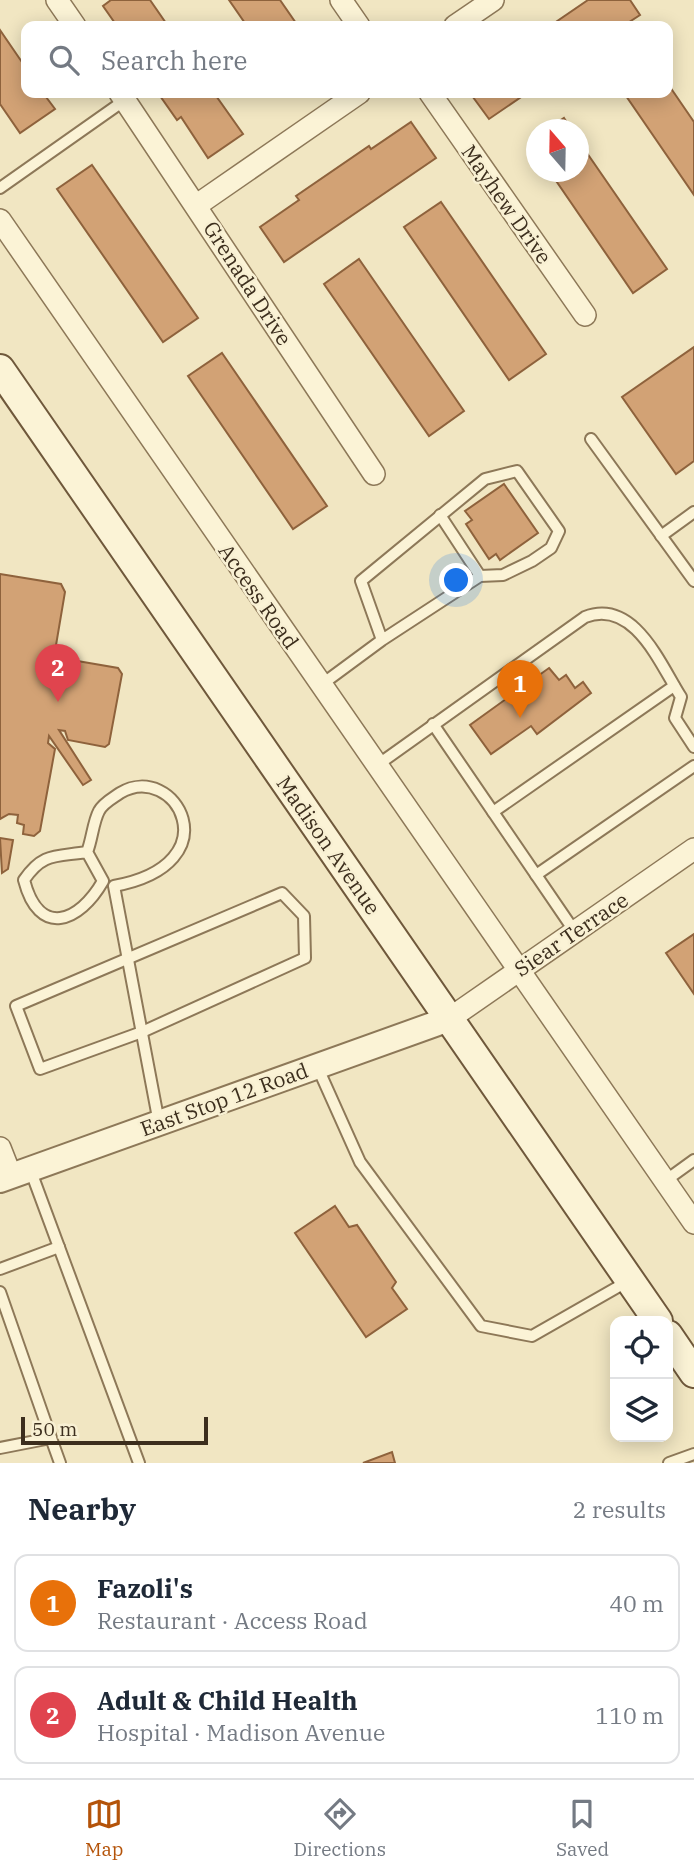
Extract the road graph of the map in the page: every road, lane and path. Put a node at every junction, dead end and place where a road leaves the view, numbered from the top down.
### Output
1 (57, 0) edge
2 (341, 0) edge
3 (493, 0) edge
4 (72, 21) edge
5 (356, 21) edge
6 (462, 21) edge
7 (120, 98) edge
8 (124, 98) edge
9 (352, 98) edge
10 (433, 98) edge
11 (0, 188) edge
12 (197, 205) junction
13 (0, 220) edge
14 (585, 315) dead end
15 (0, 369) edge
16 (591, 439) dead end
17 (374, 474) dead end
18 (694, 512) edge
19 (440, 515) junction
20 (661, 536) junction
21 (480, 576) junction
22 (694, 581) edge
23 (382, 640) junction
24 (321, 685) junction
25 (674, 686) junction
26 (433, 724) junction
27 (694, 747) edge
28 (376, 766) junction
29 (694, 766) edge
30 (492, 812) junction
31 (694, 849) edge
32 (87, 852) junction
33 (536, 875) junction
34 (103, 881) junction
35 (114, 886) junction
36 (575, 932) junction
37 (128, 958) junction
38 (518, 971) junction
39 (449, 1019) junction
40 (142, 1032) junction
41 (317, 1066) junction
42 (159, 1123) junction
43 (0, 1148) edge
44 (694, 1160) edge
45 (14, 1175) edge
46 (665, 1181) junction
47 (694, 1223) edge
48 (58, 1247) junction
49 (0, 1269) edge
50 (630, 1280) junction
51 (0, 1292) edge
52 (655, 1316) edge
53 (673, 1342) edge
54 (694, 1373) edge
55 (51, 1438) junction
56 (0, 1448) edge
57 (694, 1454) edge
58 (60, 1463) edge
59 (139, 1463) edge
60 (669, 1463) edge

1 - 4 street
2 - 5 street
3 - 6 street
7 - 11 lane
8 - 12 street, Grenada Drive
9 - 12 street
10 - 14 street, Mayhew Drive
12 - 17 street, Grenada Drive
13 - 24 street, Access Road
15 - 39 main road, Madison Avenue
16 - 20 lane
18 - 20 lane
19 - 21 lane
19 - 21 lane
19 - 23 lane
20 - 22 lane
21 - 23 lane
23 - 24 lane
24 - 28 street, Access Road
25 - 26 lane
25 - 27 lane
25 - 30 lane
26 - 28 lane
26 - 30 lane
28 - 38 street, Access Road
29 - 33 lane
30 - 33 lane
31 - 36 street, Siear Terrace
32 - 34 lane
32 - 34 lane
32 - 35 lane
33 - 36 lane
34 - 35 lane
35 - 37 lane
36 - 38 street, Siear Terrace
37 - 40 lane
37 - 40 lane
37 - 40 lane
38 - 39 street, Siear Terrace
38 - 46 street, Access Road
39 - 41 street, East Stop 12 Road
39 - 50 main road, Madison Avenue
40 - 42 lane
41 - 42 street, East Stop 12 Road
41 - 50 lane
42 - 45 street, East Stop 12 Road
43 - 45 street
44 - 46 lane
45 - 48 lane
46 - 47 street, Access Road
48 - 49 lane
48 - 59 lane
50 - 52 main road, Madison Avenue
51 - 55 lane
53 - 54 main road
55 - 56 lane
55 - 58 lane
57 - 60 lane

